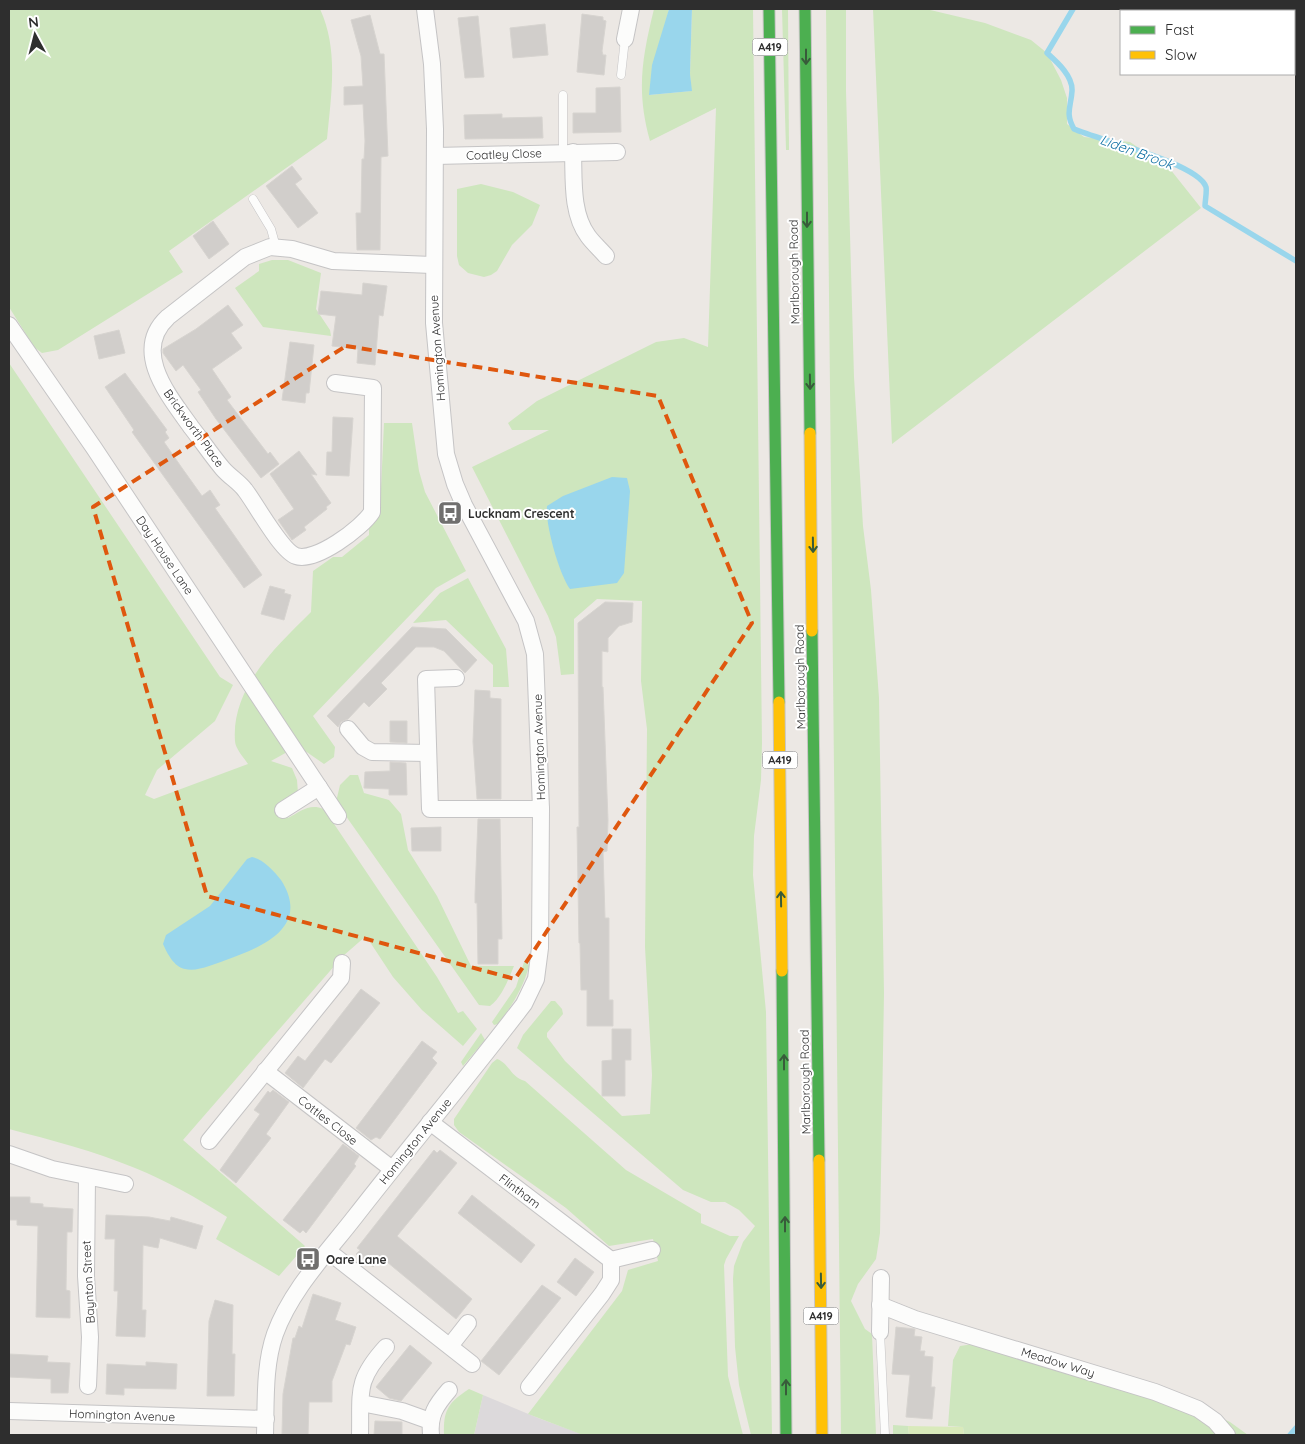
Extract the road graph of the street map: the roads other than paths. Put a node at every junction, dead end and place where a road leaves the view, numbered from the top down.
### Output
1 (425, 9) edge
2 (631, 9) edge
3 (769, 9) edge
4 (805, 9) edge
5 (625, 40) joint
6 (621, 75) dead end
7 (563, 95) dead end
8 (568, 152) junction
9 (617, 152) dead end
10 (435, 156) junction
11 (253, 199) dead end
12 (276, 247) junction
13 (606, 256) dead end
14 (432, 265) junction
15 (9, 325) edge
16 (335, 383) dead end
17 (456, 678) dead end
18 (348, 729) dead end
19 (428, 753) junction
20 (319, 787) junction
21 (540, 808) junction
22 (283, 810) dead end
23 (338, 816) dead end
24 (342, 963) dead end
25 (265, 1071) junction
26 (430, 1122) junction
27 (209, 1140) dead end
28 (9, 1154) edge
29 (392, 1170) junction
30 (87, 1178) junction
31 (125, 1184) dead end
32 (652, 1250) dead end
33 (328, 1251) junction
34 (611, 1260) junction
35 (881, 1278) dead end
36 (880, 1305) junction
37 (468, 1323) dead end
38 (880, 1332) joint
39 (450, 1346) junction
40 (386, 1347) dead end
41 (472, 1364) dead end
42 (88, 1386) dead end
43 (529, 1387) dead end
44 (449, 1390) dead end
45 (361, 1403) junction
46 (9, 1411) edge
47 (266, 1419) junction
48 (431, 1428) edge
49 (266, 1435) edge
50 (360, 1435) edge
51 (786, 1435) edge
52 (822, 1435) edge
53 (885, 1435) edge
54 (1226, 1435) edge

1 - 10 street, Homington Avenue
2 - 5 street
51 -> 3 highway, Marlborough Road / A419
4 -> 52 highway, Marlborough Road / A419
5 - 6 lane
7 - 8 lane
8 - 9 street, Coatley Close
8 - 10 street, Coatley Close
8 - 13 street
10 - 14 street, Homington Avenue
11 - 12 lane
12 - 14 street, Brickworth Place
12 - 16 street, Brickworth Place
14 - 21 street, Homington Avenue
15 - 20 street, Day House Lane
17 - 19 street
18 - 19 street
19 - 21 street
20 - 22 street
20 - 23 street, Day House Lane
21 - 26 street, Homington Avenue
24 - 25 street
25 - 27 street
25 - 29 street, Cottles Close
26 - 29 street, Homington Avenue
26 - 34 street, Flintham
28 - 30 street
29 - 33 street, Homington Avenue
30 - 31 street
30 - 42 street, Baynton Street
32 - 34 street
33 - 39 street
33 - 47 street, Homington Avenue
34 - 43 street
35 - 36 street
36 - 38 street
36 - 54 street, Meadow Way
37 - 39 street
38 - 53 lane
39 - 41 street
40 - 45 street
44 - 48 street
45 - 48 street
45 - 50 street
46 - 47 street, Homington Avenue
47 - 49 street, Homington Avenue

